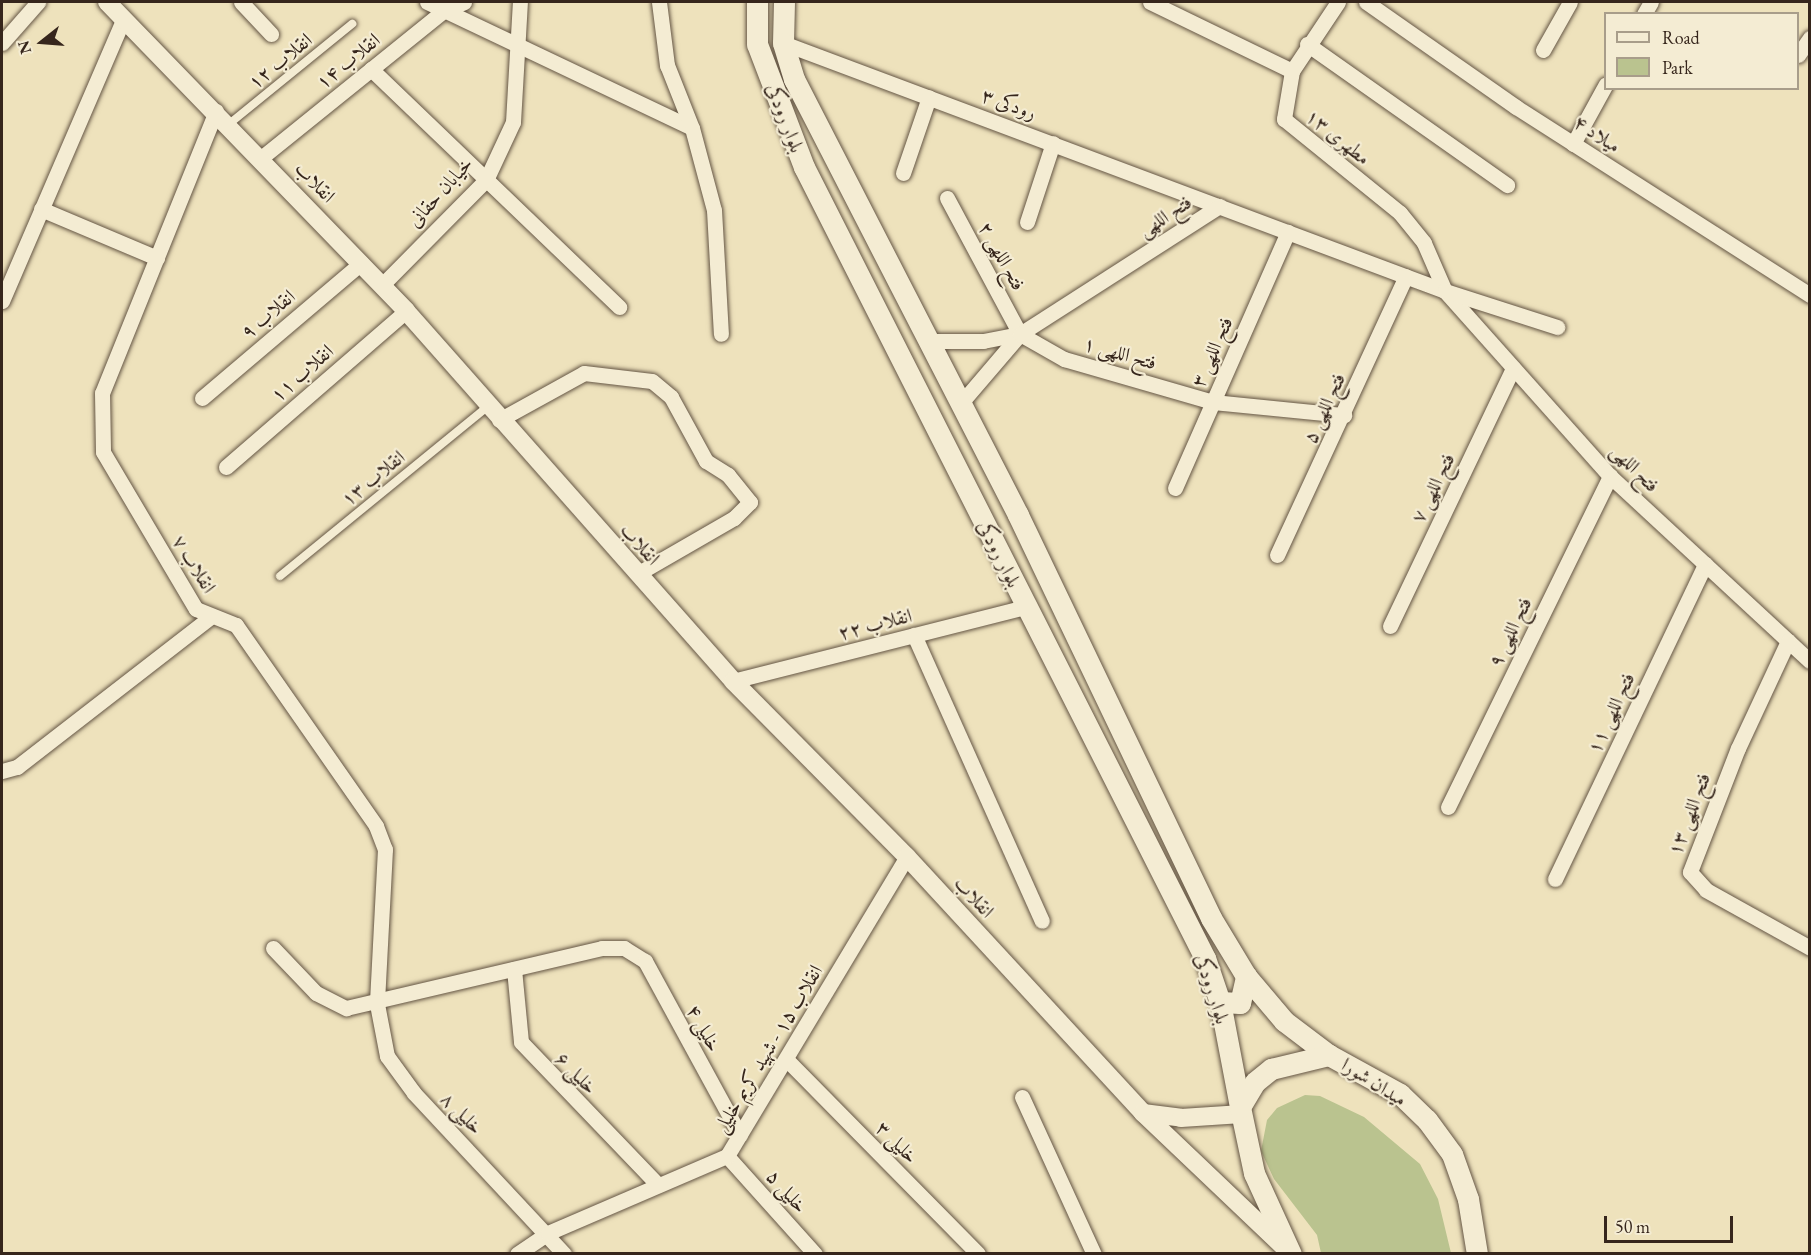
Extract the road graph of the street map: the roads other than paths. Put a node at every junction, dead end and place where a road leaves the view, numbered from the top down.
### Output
1 (38, 2) edge
2 (107, 2) edge
3 (241, 2) edge
4 (427, 2) edge
5 (464, 2) edge
6 (520, 2) edge
7 (659, 2) edge
8 (757, 2) edge
9 (784, 2) edge
10 (1150, 2) edge
11 (1338, 2) edge
12 (1366, 2) edge
13 (1570, 2) edge
14 (443, 11) junction
15 (124, 18) junction
16 (352, 24) dead end
17 (271, 34) dead end
18 (1809, 38) edge
19 (2, 43) edge
20 (783, 43) junction
21 (514, 44) junction
22 (1306, 44) junction
23 (1543, 50) dead end
24 (1799, 52) edge
25 (371, 69) junction
26 (1292, 71) junction
27 (1604, 86) edge
28 (929, 97) junction
29 (222, 117) junction
30 (692, 128) junction
31 (1053, 143) junction
32 (1573, 144) junction
33 (261, 158) junction
34 (903, 173) dead end
35 (486, 180) junction
36 (1506, 185) dead end
37 (947, 198) dead end
38 (1219, 206) junction
39 (41, 209) junction
40 (1027, 222) dead end
41 (1288, 232) junction
42 (157, 258) junction
43 (361, 263) junction
44 (1406, 276) junction
45 (382, 285) junction
46 (1445, 291) junction
47 (1809, 295) edge
48 (2, 301) edge
49 (619, 307) dead end
50 (406, 311) junction
51 (1557, 327) dead end
52 (721, 334) dead end
53 (1020, 334) junction
54 (929, 341) junction
55 (1513, 368) junction
56 (202, 398) dead end
57 (1213, 402) junction
58 (961, 403) junction
59 (493, 413) junction
60 (1344, 416) junction
61 (226, 467) dead end
62 (1610, 476) junction
63 (1175, 488) dead end
64 (1277, 555) dead end
65 (1705, 564) junction
66 (637, 574) junction
67 (280, 576) dead end
68 (1026, 607) junction
69 (209, 618) junction
70 (1390, 626) dead end
71 (914, 635) junction
72 (1788, 641) junction
73 (1809, 661) edge
74 (734, 681) junction
75 (2, 771) edge
76 (1448, 807) dead end
77 (906, 856) junction
78 (1555, 879) dead end
79 (1042, 921) dead end
80 (273, 948) dead end
81 (1809, 948) edge
82 (514, 969) junction
83 (1245, 976) junction
84 (1220, 1002) junction
85 (377, 1004) junction
86 (1329, 1055) junction
87 (787, 1060) junction
88 (1022, 1098) dead end
89 (1241, 1110) junction
90 (1143, 1113) junction
91 (740, 1136) junction
92 (728, 1156) junction
93 (656, 1182) junction
94 (548, 1233) junction
95 (517, 1254) edge
96 (564, 1254) edge
97 (815, 1254) edge
98 (978, 1254) edge
99 (1094, 1254) edge
100 (1291, 1254) edge
101 (1477, 1254) edge

1 - 19 street
2 - 15 street, انقلاب
3 - 17 street
4 - 14 street
5 - 14 street, انقلاب ۱۴
6 - 21 street, خیابان حقانی
7 - 30 street
8 - 68 main road, بلوار رودکی
9 - 20 main road, بلوار رودکی
10 - 26 street
11 - 22 street, مطهری ۱۳
12 - 32 street, میلاد ۴
13 - 23 street
14 - 21 street
14 - 25 street, انقلاب ۱۴
15 - 29 street, انقلاب
15 - 39 street
16 - 29 lane, انقلاب ۱۲
18 - 24 street
20 - 28 street, رودکی ۳
20 - 54 main road, بلوار رودکی
21 - 30 street
21 - 35 street, خیابان حقانی
22 - 26 street, مطهری ۱۳
22 - 36 street
25 - 33 street, انقلاب ۱۴
25 - 35 street
26 - 46 street, مطهری ۱۳
27 - 32 street
28 - 31 street, رودکی ۳
28 - 34 street
29 - 33 street, انقلاب
29 - 42 street, انقلاب ۷
30 - 52 street
31 - 38 street, رودکی ۳
31 - 40 street
32 - 47 street, میلاد ۴
33 - 43 street, انقلاب
35 - 45 street, خیابان حقانی
35 - 49 street
37 - 53 street, فتح اللهی ۲
38 - 41 street, فتح اللهی
38 - 53 street, فتح اللهی
39 - 42 street
39 - 48 street
41 - 44 street, فتح اللهی
41 - 57 street, فتح اللهی ۳
42 - 69 street, انقلاب ۷
43 - 45 street, انقلاب
43 - 56 street, انقلاب ۹
44 - 46 street, فتح اللهی
44 - 60 street, فتح اللهی ۵
45 - 50 street, انقلاب
46 - 51 street, فتح اللهی
46 - 55 street, فتح اللهی
50 - 59 street, انقلاب
50 - 61 street, انقلاب ۱۱
53 - 54 street
53 - 57 street, فتح اللهی ۱
53 - 58 street
54 - 58 main road, بلوار رودکی
55 - 62 street, فتح اللهی
55 - 70 street, فتح اللهی ۷
57 - 60 street, فتح اللهی ۱
57 - 63 street, فتح اللهی ۳
58 - 83 main road, بلوار رودکی
59 - 66 street, انقلاب
59 - 66 street
59 - 67 lane, انقلاب ۱۳
60 - 64 street, فتح اللهی ۵
62 - 65 street, فتح اللهی
62 - 76 street, فتح اللهی ۹
65 - 72 street, فتح اللهی
65 - 78 street, فتح اللهی ۱۱
66 - 74 street, انقلاب
68 - 71 street, انقلاب ۲۲
68 - 84 main road, بلوار رودکی
69 - 75 street
69 - 85 street, انقلاب ۷
71 - 74 street, انقلاب ۲۲
71 - 79 street
72 - 73 street, فتح اللهی
72 - 81 street, فتح اللهی ۱۳
74 - 77 street, انقلاب
77 - 87 street, انقلاب ۱۵ - شهید کریم خلیلی
77 - 90 street, انقلاب
80 - 85 street
82 - 85 street
82 - 91 street, خلیلی ۴
82 - 93 street, خلیلی ۶
83 - 84 main road
83 - 86 main road, بلوار رودکی
84 - 89 main road, بلوار رودکی
85 - 94 street, خلیلی ۸
86 - 89 main road, میدان شورا
86 - 101 main road, میدان شورا
87 - 91 street, انقلاب ۱۵ - شهید کریم خلیلی
87 - 98 street, خلیلی ۳
88 - 99 street
89 - 90 street
89 - 100 main road
90 - 100 street, انقلاب
91 - 92 street, انقلاب ۱۵ - شهید کریم خلیلی
92 - 93 street, انقلاب ۱۵ - شهید کریم خلیلی
92 - 97 street, خلیلی ۵
93 - 94 street, انقلاب ۱۵ - شهید کریم خلیلی
94 - 95 street, انقلاب ۱۵ - شهید کریم خلیلی
94 - 96 street, خلیلی ۸

